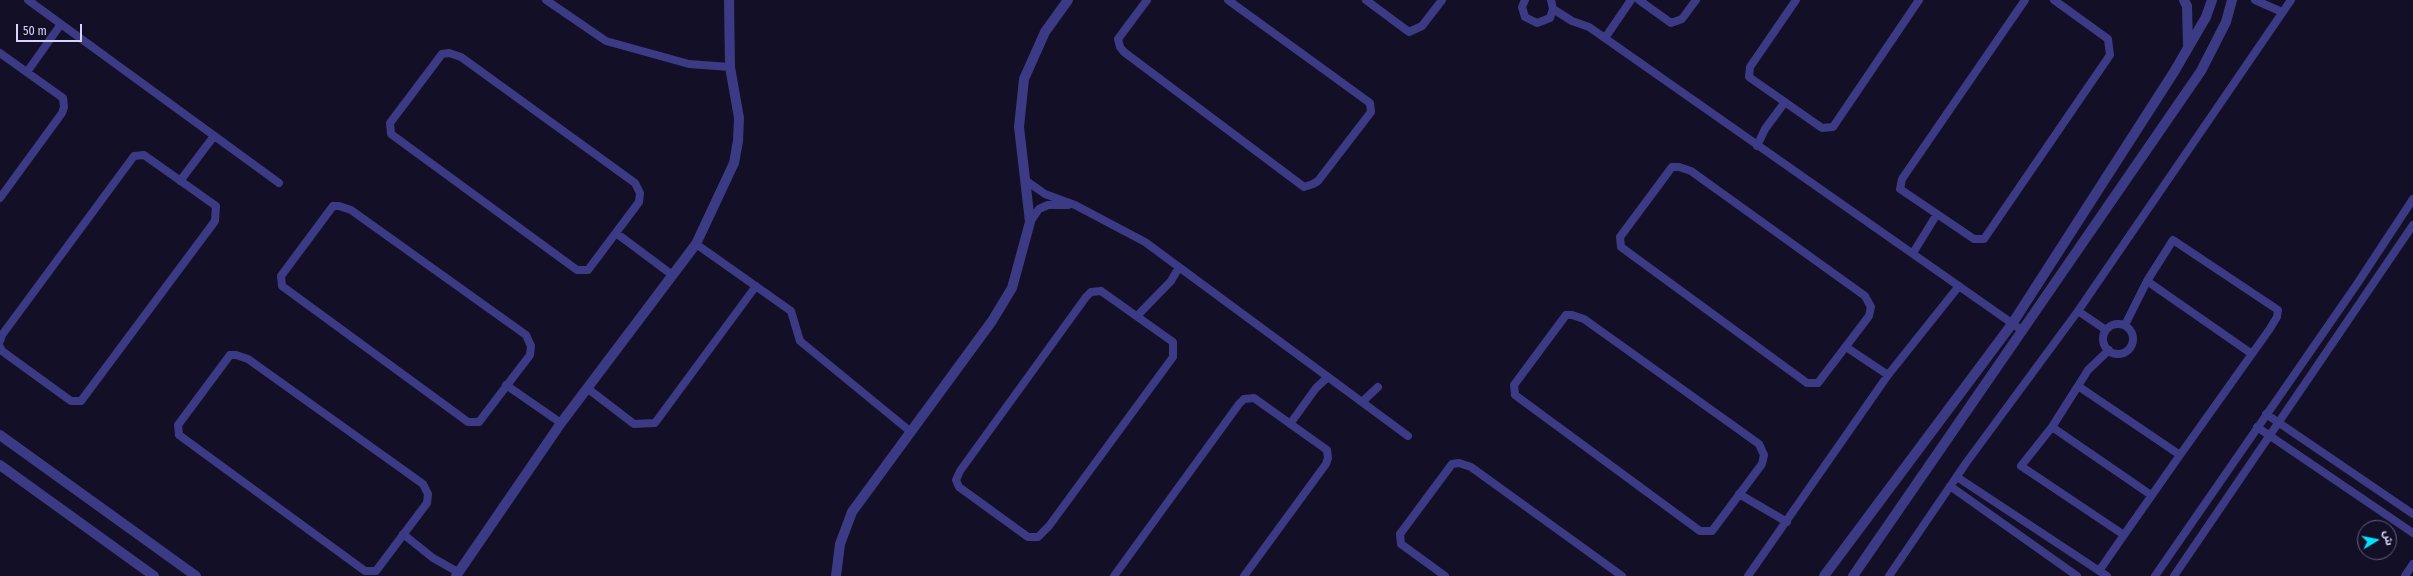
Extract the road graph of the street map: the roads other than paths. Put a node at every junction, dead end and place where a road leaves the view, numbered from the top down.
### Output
1 (28, 0) edge
2 (546, 0) edge
3 (729, 0) edge
4 (1068, 0) edge
5 (1228, 0) edge
6 (1366, 0) edge
7 (1442, 0) edge
8 (1525, 0) edge
9 (1550, 0) edge
10 (1631, 0) edge
11 (1639, 0) edge
12 (1696, 0) edge
13 (1796, 0) edge
14 (1919, 0) edge
15 (2025, 0) edge
16 (2054, 0) edge
17 (2184, 0) edge
18 (2212, 0) edge
19 (2232, 0) edge
20 (2255, 0) edge
21 (2291, 0) edge
22 (1144, 1) edge
23 (1553, 9) junction
24 (2282, 12) junction
25 (61, 24) junction
26 (1605, 38) junction
27 (2188, 48) junction
28 (0, 53) edge
29 (730, 67) junction
30 (27, 72) junction
31 (1785, 102) junction
32 (214, 136) junction
33 (1757, 146) junction
34 (180, 180) junction
35 (1025, 180) junction
36 (279, 183) dead end
37 (0, 198) edge
38 (2413, 199) edge
39 (1075, 205) junction
40 (1937, 214) junction
41 (1030, 222) junction
42 (2413, 225) edge
43 (616, 233) junction
44 (696, 244) junction
45 (1913, 253) junction
46 (1179, 267) junction
47 (672, 274) junction
48 (2147, 281) junction
49 (756, 286) junction
50 (1959, 286) junction
51 (2078, 311) junction
52 (1137, 316) junction
53 (2012, 324) junction
54 (2124, 325) junction
55 (2106, 330) junction
56 (2023, 331) junction
57 (0, 341) edge
58 (0, 346) edge
59 (1846, 346) junction
60 (2109, 350) junction
61 (2252, 354) junction
62 (1888, 375) junction
63 (1328, 377) junction
64 (506, 386) junction
65 (1378, 386) dead end
66 (2078, 386) junction
67 (587, 388) junction
68 (1362, 402) junction
69 (2266, 414) junction
70 (561, 423) junction
71 (2279, 423) junction
72 (1290, 424) junction
73 (2052, 427) junction
74 (2258, 427) junction
75 (911, 432) junction
76 (0, 435) edge
77 (1408, 436) dead end
78 (2271, 436) junction
79 (2180, 455) junction
80 (0, 465) edge
81 (1957, 476) junction
82 (1950, 486) junction
83 (1739, 494) junction
84 (2151, 495) junction
85 (2413, 514) edge
86 (1787, 522) junction
87 (2413, 533) edge
88 (403, 534) junction
89 (2124, 534) junction
90 (2413, 564) edge
91 (2099, 571) junction
92 (457, 574) edge
93 (154, 576) edge
94 (196, 576) edge
95 (836, 576) edge
96 (1114, 576) edge
97 (1244, 576) edge
98 (1445, 576) edge
99 (1622, 576) edge
100 (1748, 576) edge
101 (1824, 576) edge
102 (1853, 576) edge
103 (1889, 576) edge
104 (2077, 576) edge
105 (2106, 576) edge
106 (2155, 576) edge
107 (2174, 576) edge
108 (2405, 576) edge

1 - 25 street
2 - 29 street
3 - 29 street
4 - 35 street
5 - 22 street
6 - 7 street
8 - 23 street
9 - 23 street
10 - 26 street
11 - 12 street
13 - 31 street
14 - 31 street
15 - 40 street
16 - 40 street
17 - 27 street
18 - 27 street
19 - 56 street
20 - 24 street
21 - 24 street
23 - 26 street
24 - 51 street
25 - 30 street
25 - 32 street
26 - 33 street
27 - 53 street
28 - 30 street
29 - 44 street
30 - 37 street
31 - 33 street
32 - 34 street
32 - 36 street
33 - 45 street
34 - 57 street
34 - 58 street
35 - 39 street
35 - 41 street
38 - 69 street
39 - 41 street
39 - 46 street
40 - 45 street
41 - 75 street
42 - 71 street
43 - 43 street
43 - 47 street
44 - 47 street
44 - 49 street
45 - 50 street
46 - 52 street
46 - 63 street
47 - 67 street
48 - 54 street
48 - 61 street
48 - 61 street
49 - 67 street
49 - 75 street
50 - 53 street
50 - 62 street
51 - 55 street
51 - 81 street
52 - 52 street
53 - 56 street
53 - 101 street
54 - 55 street
54 - 60 street
55 - 60 street
56 - 102 street
59 - 59 street
59 - 62 street
60 - 66 street
61 - 79 street
62 - 86 street
63 - 68 street
63 - 72 street
64 - 64 street
64 - 70 street
65 - 68 street
66 - 73 street
66 - 79 street
67 - 70 street
68 - 77 street
69 - 71 street
69 - 74 street
70 - 92 street
71 - 78 street
71 - 85 street
72 - 96 street
72 - 97 street
73 - 84 street
73 - 89 street
74 - 78 street
74 - 106 street
75 - 95 street
76 - 94 street
78 - 87 street
78 - 107 street
79 - 84 street
80 - 93 street
81 - 82 street
81 - 91 street
82 - 103 street
82 - 104 street
83 - 83 street
83 - 86 street
84 - 89 street
86 - 100 street
88 - 88 street
88 - 92 street
89 - 91 street
90 - 108 street
91 - 105 street
98 - 99 street

